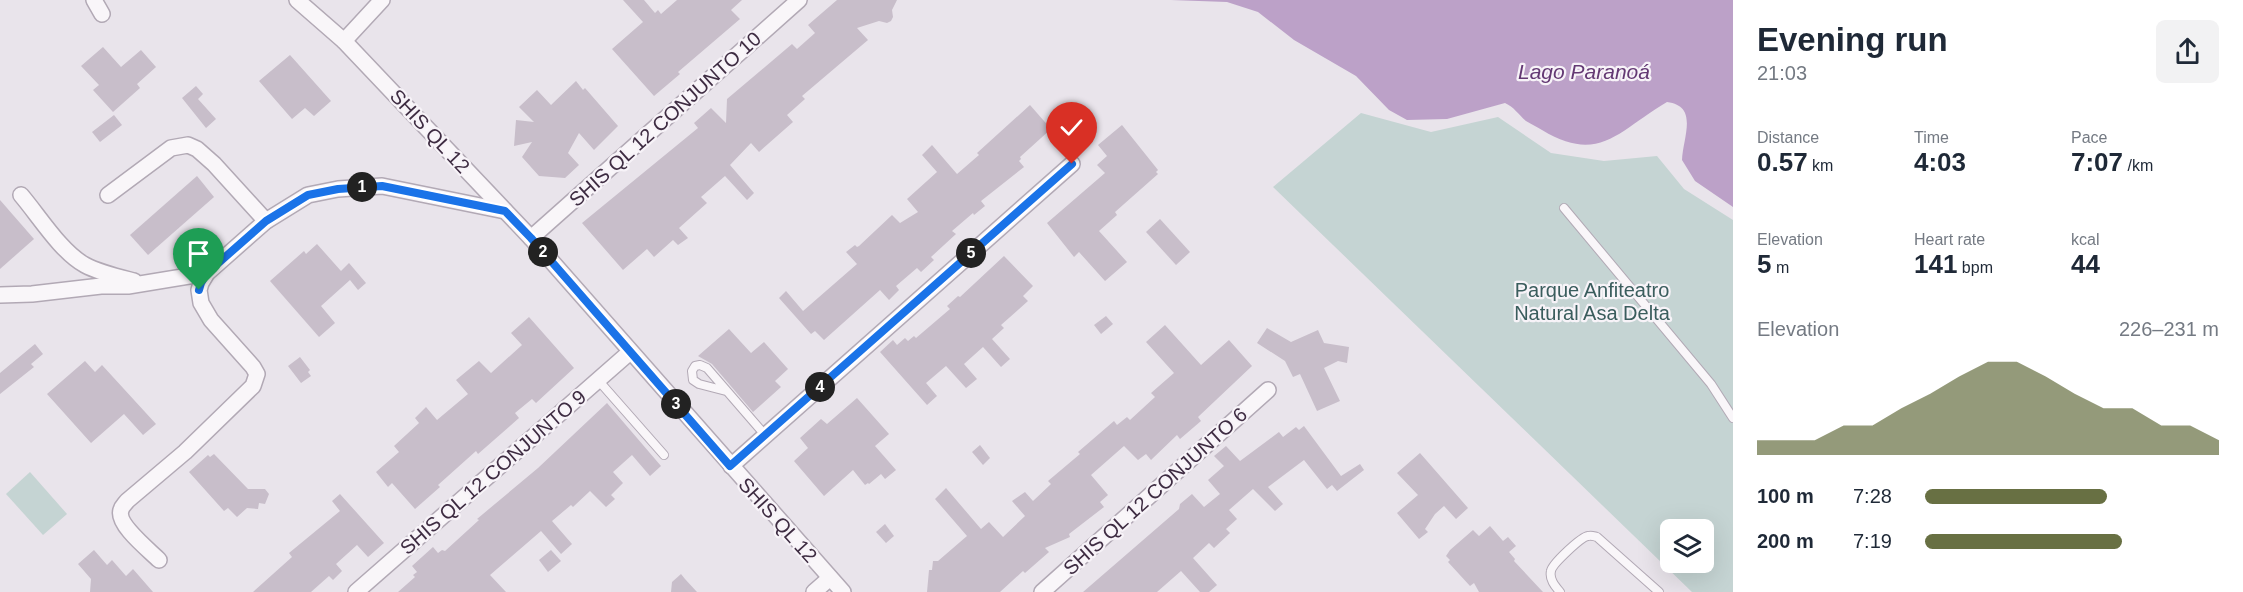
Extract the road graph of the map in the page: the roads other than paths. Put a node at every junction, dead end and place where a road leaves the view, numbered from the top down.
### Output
1 (94, 0) edge
2 (297, 0) edge
3 (382, 0) edge
4 (799, 0) edge
5 (102, 14) dead end
6 (344, 41) junction
7 (1072, 164) dead end
8 (21, 195) dead end
9 (108, 195) dead end
10 (1564, 208) dead end
11 (505, 211) junction
12 (266, 221) junction
13 (531, 238) junction
14 (207, 273) junction
15 (146, 284) junction
16 (0, 295) edge
17 (630, 352) junction
18 (598, 380) junction
19 (1268, 390) dead end
20 (726, 391) dead end
21 (1733, 418) edge
22 (765, 435) junction
23 (664, 455) dead end
24 (730, 466) junction
25 (159, 560) dead end
26 (830, 578) junction
27 (356, 592) edge
28 (814, 592) edge
29 (843, 592) edge
30 (1042, 592) edge
31 (1560, 592) edge
32 (1659, 592) edge

1 - 5 street
2 - 6 street, SHIS QL 12
3 - 6 street
4 - 13 street, SHIS QL 12 CONJUNTO 10
6 - 11 street, SHIS QL 12
7 - 22 street
8 - 15 street
9 - 12 street
10 - 21 lane
11 - 12 street
11 - 13 street, SHIS QL 12
12 - 14 street
13 - 17 street, SHIS QL 12
14 - 15 street
14 - 25 street
15 - 16 street
17 - 18 street, SHIS QL 12 CONJUNTO 9
17 - 24 street, SHIS QL 12
18 - 23 lane
18 - 27 street, SHIS QL 12 CONJUNTO 9
19 - 30 street, SHIS QL 12 CONJUNTO 6
20 - 22 lane
22 - 24 street
24 - 26 street, SHIS QL 12
26 - 28 street
26 - 29 street, SHIS QL 12
31 - 32 lane

